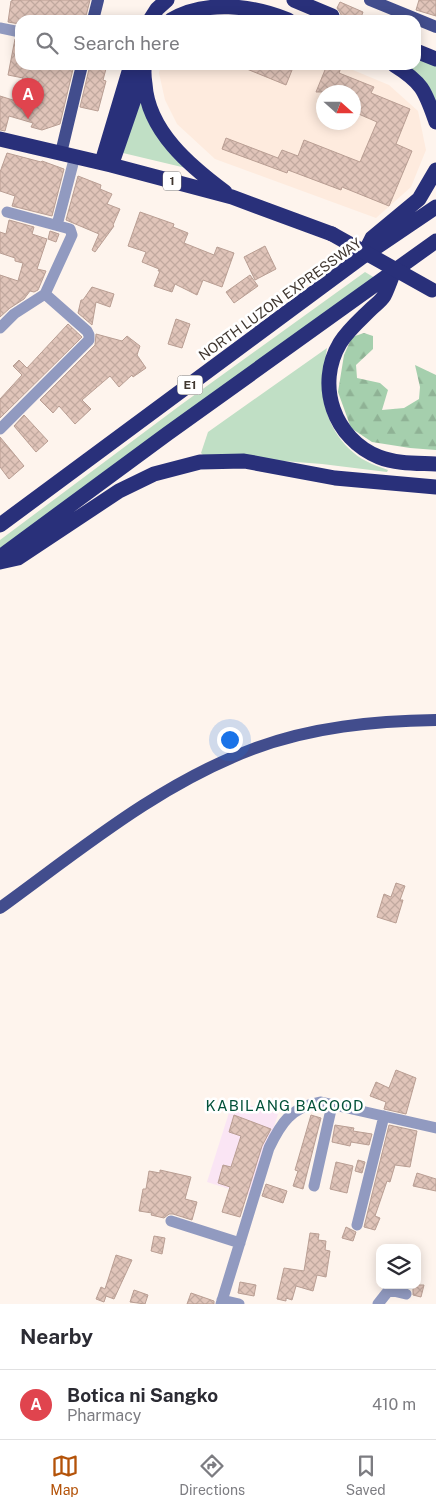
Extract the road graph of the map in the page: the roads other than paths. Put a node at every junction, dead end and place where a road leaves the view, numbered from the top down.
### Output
1 (98, 0) edge
2 (167, 0) edge
3 (294, 0) edge
4 (370, 0) edge
5 (94, 15) edge
6 (153, 15) edge
7 (179, 15) edge
8 (274, 15) edge
9 (330, 15) edge
10 (407, 15) edge
11 (421, 21) edge
12 (436, 27) edge
13 (0, 28) edge
14 (15, 31) edge
15 (421, 53) edge
16 (436, 59) edge
17 (81, 70) edge
18 (139, 70) edge
19 (141, 70) edge
20 (402, 70) edge
21 (436, 122) edge
22 (0, 139) edge
23 (68, 155) junction
24 (107, 164) junction
25 (436, 170) edge
26 (232, 197) junction
27 (436, 207) edge
28 (7, 212) dead end
29 (57, 225) junction
30 (436, 241) edge
31 (362, 258) junction
32 (394, 271) junction
33 (434, 292) edge
34 (45, 294) junction
35 (0, 328) edge
36 (0, 429) edge
37 (436, 464) edge
38 (436, 487) edge
39 (0, 526) edge
40 (0, 558) edge
41 (0, 562) edge
42 (436, 720) edge
43 (0, 908) edge
44 (332, 1105) junction
45 (384, 1116) junction
46 (436, 1128) edge
47 (314, 1186) dead end
48 (170, 1221) dead end
49 (357, 1225) dead end
50 (240, 1242) junction
51 (406, 1294) dead end
52 (222, 1302) edge
53 (239, 1304) edge
54 (378, 1304) edge

1 - 5 main road
2 - 6 highway
3 - 9 highway
4 - 10 main road
7 - 8 highway
11 - 12 main road
13 - 14 street
15 - 16 highway
17 - 23 main road
18 - 24 highway
19 - 26 highway
20 - 21 highway
22 - 23 highway, 1
23 - 24 highway, 1
23 - 29 street
24 - 26 highway, 1
25 - 31 highway
26 - 33 highway, 1, bridge
27 - 31 highway, NORTH LUZON EXPRESSWAY / E1
28 - 29 street
29 - 34 street
30 - 32 highway, E1
31 - 39 highway, NORTH LUZON EXPRESSWAY / E1
32 - 37 highway
32 - 40 highway, E1
34 - 35 street
34 - 36 street
38 - 41 highway
42 - 43 main road
44 - 45 street
44 - 47 street
44 - 50 street
45 - 46 street
45 - 49 street
48 - 50 street
50 - 52 street
51 - 54 street
52 - 53 street

